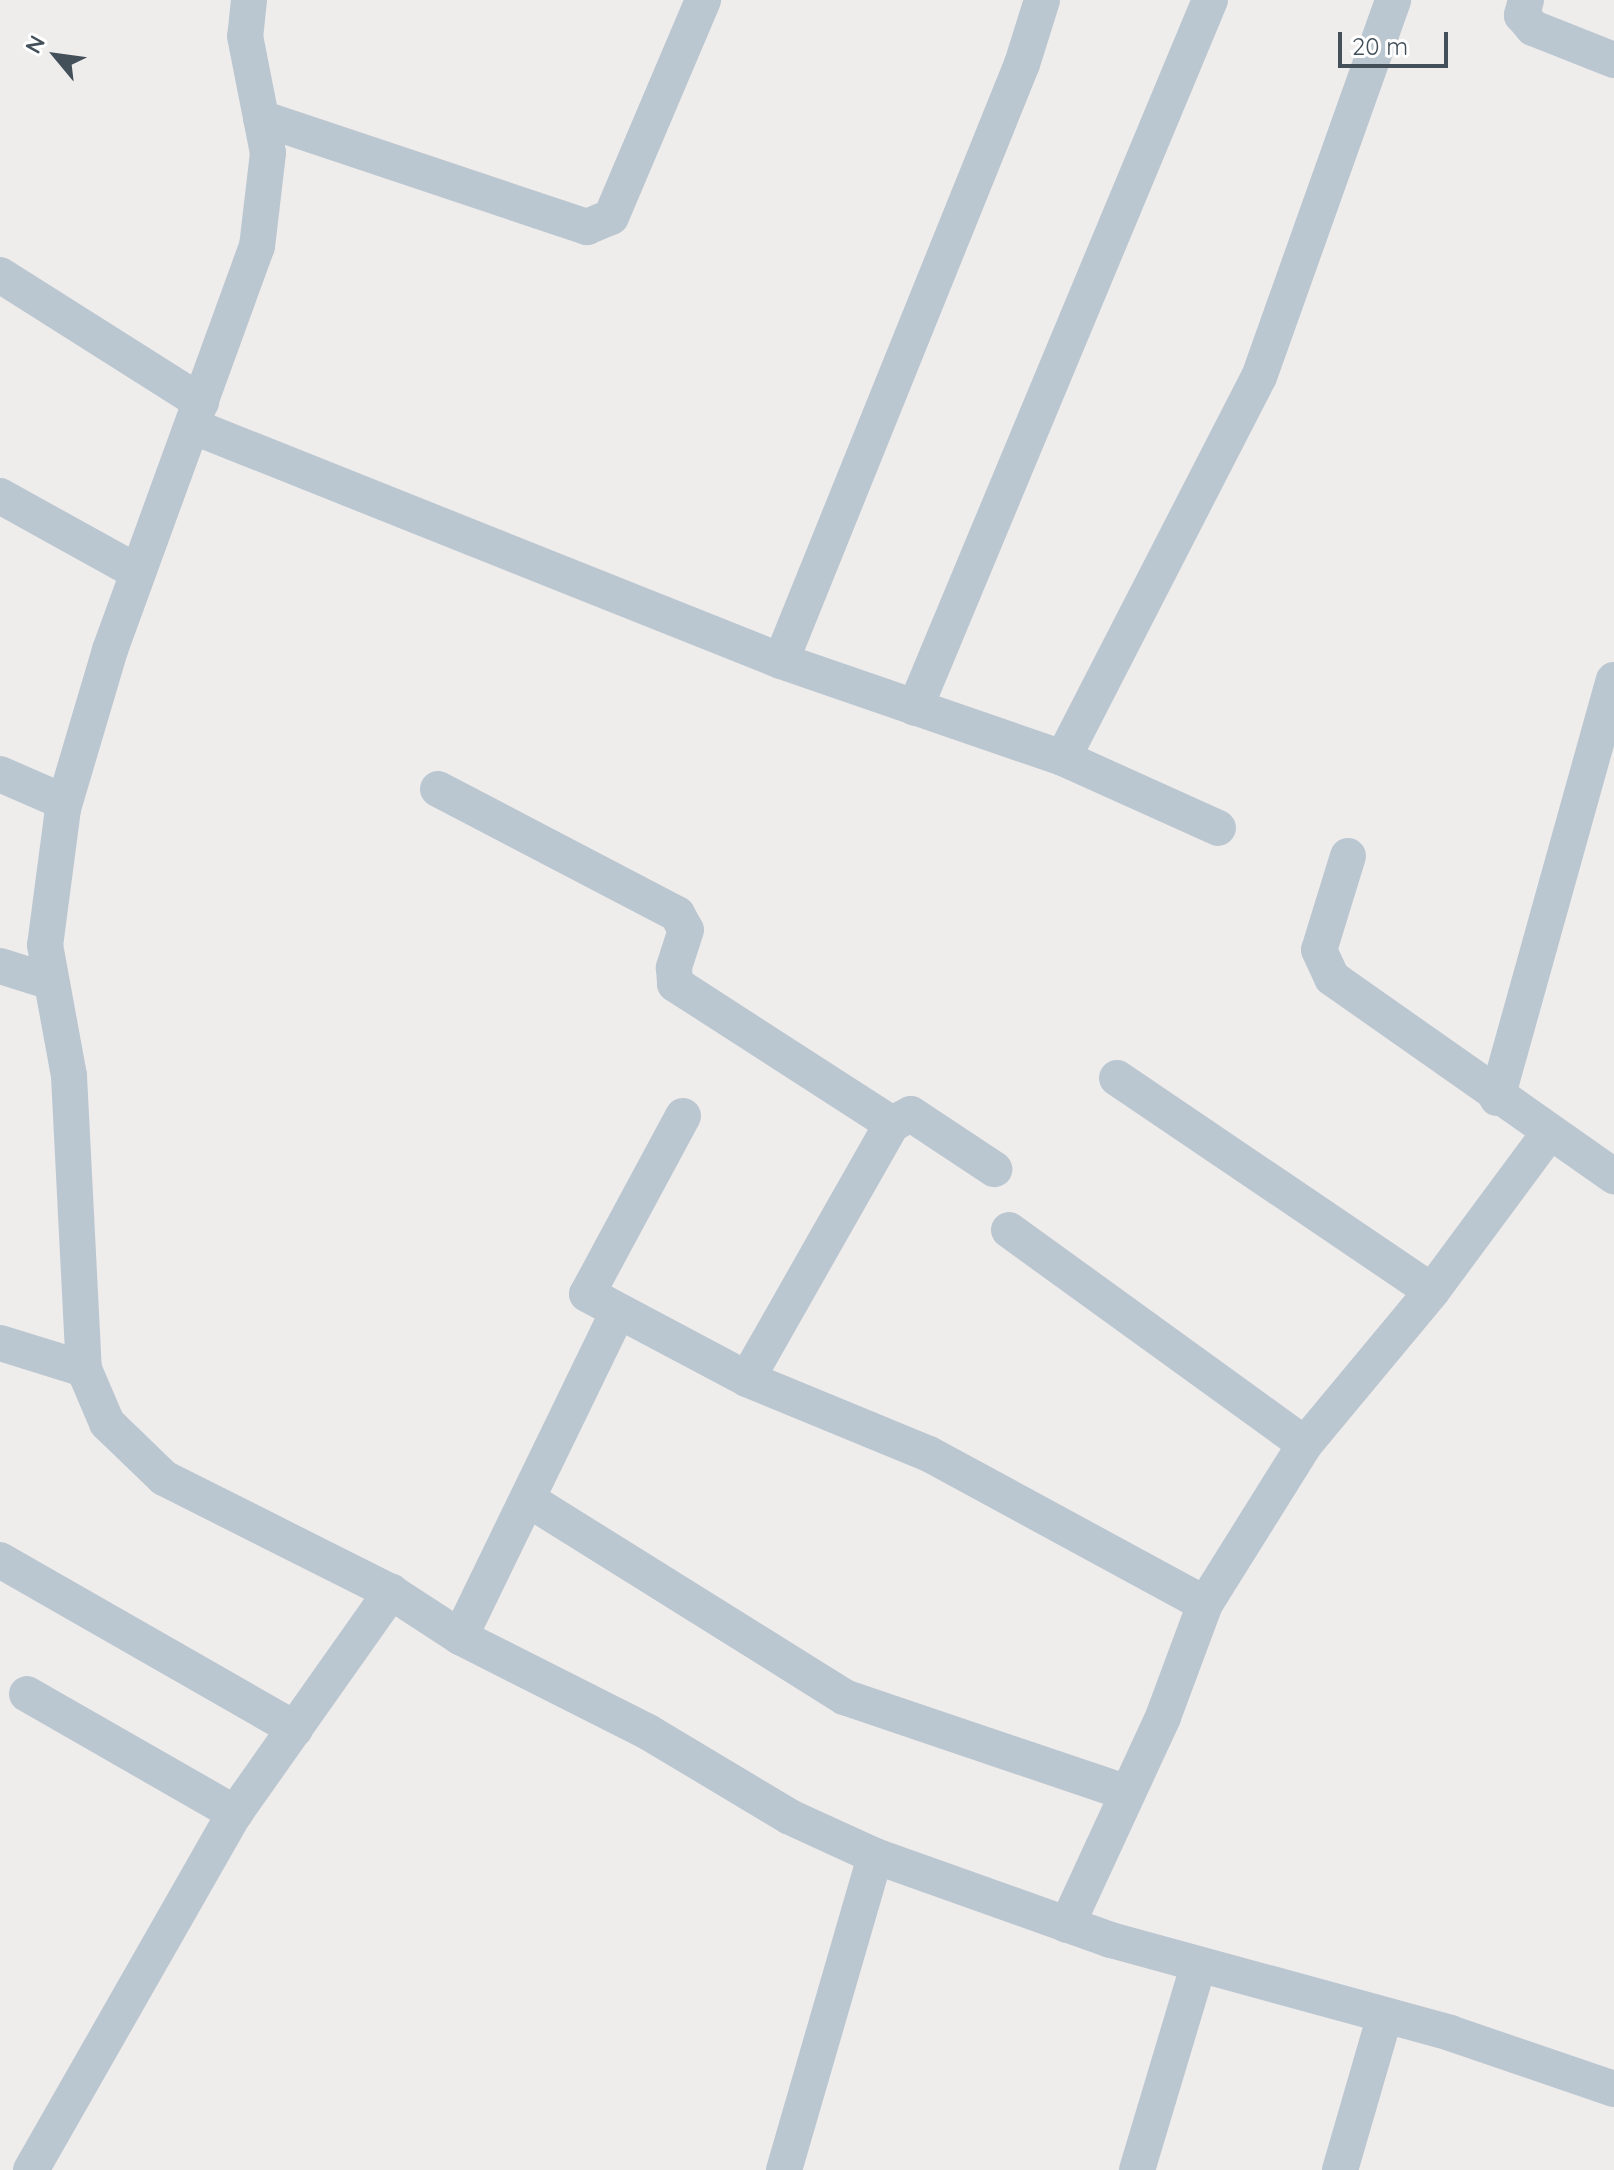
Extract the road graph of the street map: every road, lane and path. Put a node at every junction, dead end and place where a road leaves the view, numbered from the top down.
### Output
1 (249, 0) edge
2 (703, 0) edge
3 (1042, 0) edge
4 (1210, 0) edge
5 (1393, 0) edge
6 (1526, 0) edge
7 (1614, 60) edge
8 (261, 118) junction
9 (0, 275) edge
10 (196, 414) junction
11 (0, 496) edge
12 (137, 572) junction
13 (781, 661) junction
14 (1614, 680) edge
15 (915, 708) junction
16 (1063, 758) junction
17 (0, 774) edge
18 (438, 789) dead end
19 (64, 802) junction
20 (1218, 828) dead end
21 (1348, 856) dead end
22 (0, 966) edge
23 (51, 982) junction
24 (1117, 1078) dead end
25 (1497, 1098) junction
26 (683, 1116) dead end
27 (892, 1124) junction
28 (1549, 1133) junction
29 (994, 1169) dead end
30 (1614, 1176) edge
31 (1009, 1230) dead end
32 (1432, 1291) junction
33 (618, 1311) junction
34 (0, 1343) edge
35 (84, 1369) junction
36 (747, 1379) junction
37 (1305, 1444) junction
38 (529, 1500) junction
39 (0, 1560) edge
40 (391, 1592) junction
41 (1205, 1604) junction
42 (460, 1637) junction
43 (27, 1694) dead end
44 (295, 1729) junction
45 (1124, 1792) junction
46 (235, 1813) junction
47 (875, 1856) junction
48 (1067, 1925) junction
49 (1198, 1967) junction
50 (1385, 2015) junction
51 (1614, 2089) edge
52 (31, 2170) edge
53 (784, 2170) edge
54 (1137, 2170) edge
55 (1340, 2170) edge

1 - 8 street
2 - 8 street
3 - 13 street
4 - 15 street
5 - 16 street
6 - 7 street
8 - 10 street
9 - 10 street
10 - 12 street
10 - 13 street
11 - 12 street
12 - 19 street
13 - 15 street
14 - 25 street
15 - 16 street
16 - 20 street
17 - 19 street
18 - 27 street
19 - 23 street
21 - 25 street
22 - 23 street
23 - 35 street
24 - 32 street
25 - 28 street
26 - 33 street
27 - 29 street
27 - 36 street
28 - 30 street
28 - 32 street
31 - 37 street
32 - 37 street
33 - 36 street
33 - 38 street
34 - 35 street
35 - 40 street
36 - 41 street
37 - 41 street
38 - 42 street
38 - 45 street
39 - 44 street
40 - 42 street
40 - 44 street
41 - 45 street
42 - 47 street
43 - 46 street
44 - 46 street
45 - 48 street
46 - 52 street
47 - 48 street
47 - 53 street
48 - 49 street
49 - 50 street
49 - 54 street
50 - 51 street
50 - 55 street

